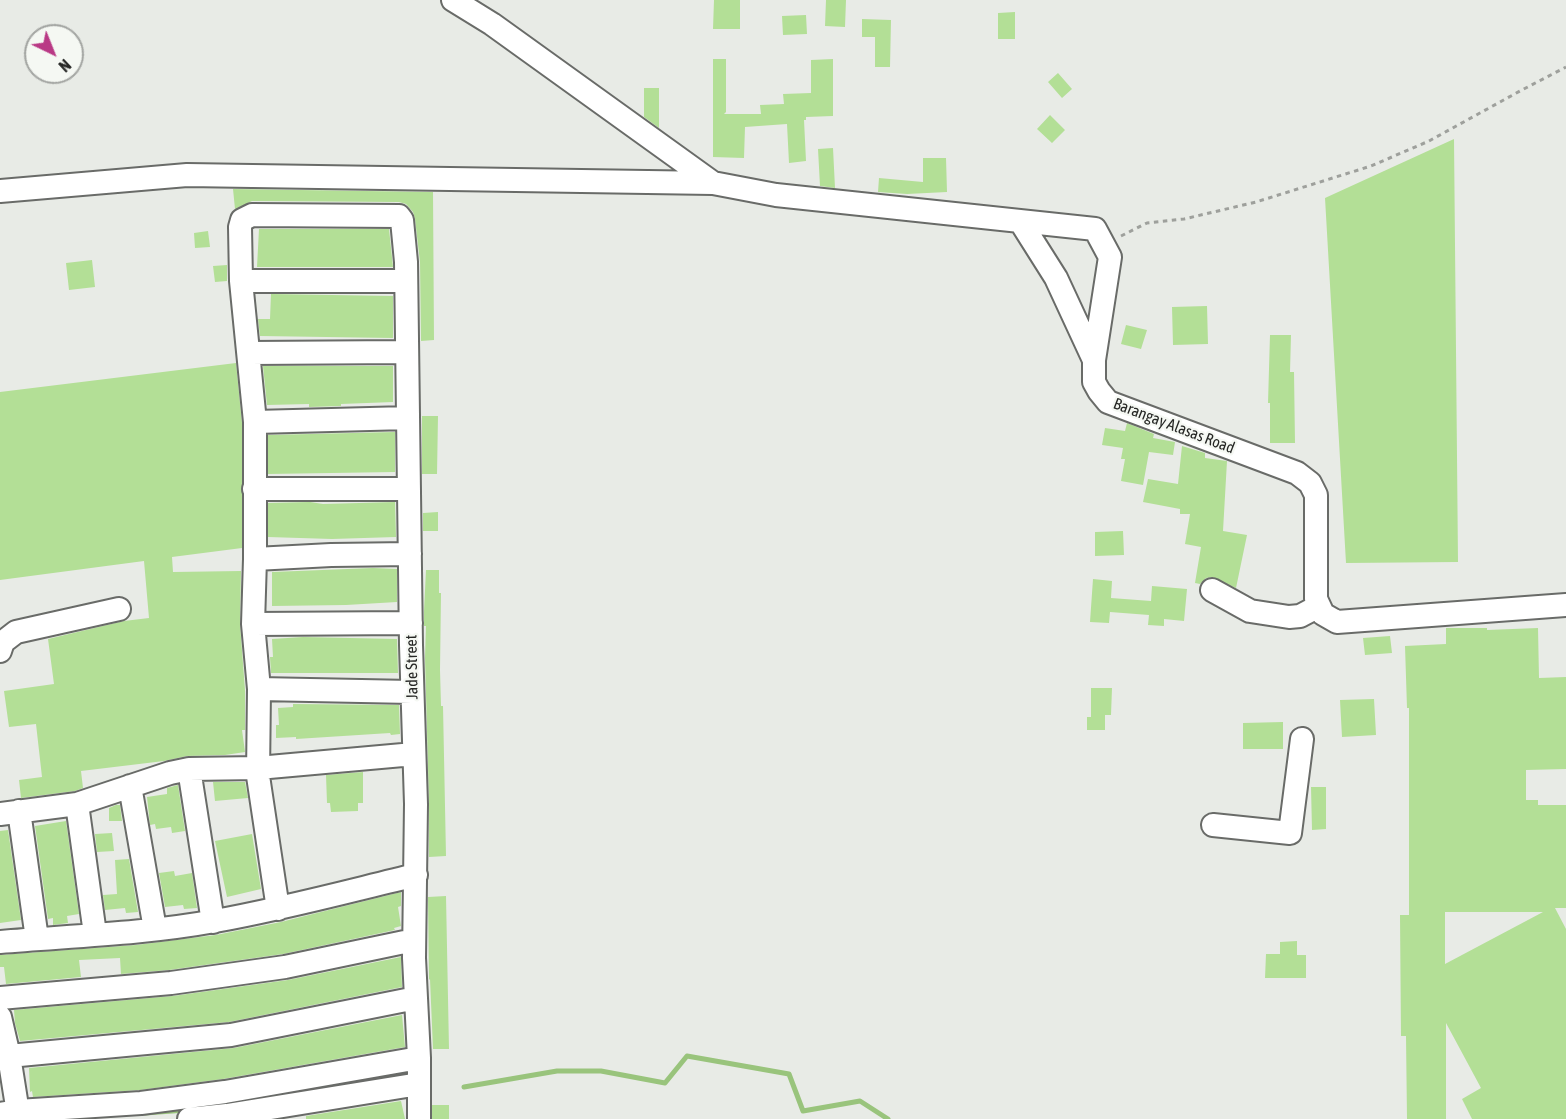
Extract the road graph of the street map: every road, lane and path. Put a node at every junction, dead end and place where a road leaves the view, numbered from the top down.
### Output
1 (453, 0) edge
2 (1566, 67) edge
3 (714, 183) junction
4 (0, 190) edge
5 (1020, 221) junction
6 (1103, 244) junction
7 (241, 280) junction
8 (406, 281) junction
9 (249, 352) junction
10 (407, 352) junction
11 (1094, 360) junction
12 (408, 418) junction
13 (255, 422) junction
14 (254, 489) junction
15 (409, 489) junction
16 (410, 555) junction
17 (255, 559) junction
18 (1212, 590) dead end
19 (1566, 605) edge
20 (1319, 606) junction
21 (119, 609) dead end
22 (411, 623) junction
23 (253, 624) junction
24 (0, 651) edge
25 (259, 689) junction
26 (412, 692) junction
27 (1302, 739) dead end
28 (414, 754) junction
29 (258, 768) junction
30 (189, 770) junction
31 (130, 786) junction
32 (77, 804) junction
33 (9, 812) edge
34 (1213, 825) dead end
35 (416, 875) junction
36 (278, 909) junction
37 (213, 922) junction
38 (155, 929) junction
39 (95, 934) junction
40 (37, 939) junction
41 (414, 940) junction
42 (0, 942) edge
43 (0, 998) edge
44 (416, 998) junction
45 (0, 1017) edge
46 (9, 1056) junction
47 (419, 1058) junction
48 (418, 1084) junction
49 (225, 1092) junction
50 (13, 1115) edge
51 (227, 1117) edge
52 (189, 1119) edge
53 (419, 1119) edge

1 - 3 street
2 - 6 path
3 - 4 street
3 - 5 street
5 - 6 street
5 - 11 street
6 - 11 street, Barangay Alasas Road
7 - 8 street
7 - 8 street, Jade Street
7 - 9 street
8 - 10 street, Jade Street
9 - 10 street
9 - 13 street
10 - 12 street, Jade Street
11 - 20 street, Barangay Alasas Road
12 - 13 street
12 - 15 street, Jade Street
13 - 14 street
14 - 15 street
14 - 17 street
15 - 16 street, Jade Street
16 - 17 street
16 - 22 street, Jade Street
17 - 23 street
18 - 20 street
19 - 20 street
21 - 24 street
22 - 23 street
22 - 26 street, Jade Street
23 - 25 street
25 - 26 street
25 - 29 street
26 - 28 street, Jade Street
27 - 34 street
28 - 29 street
28 - 35 street, Jade Street
29 - 30 street
29 - 36 street
30 - 31 street
30 - 37 street
31 - 32 street
31 - 38 street
32 - 33 street
32 - 39 street
33 - 40 street
35 - 36 street
35 - 41 street, Jade Street
36 - 37 street
37 - 38 street
38 - 39 street
39 - 40 street
40 - 42 street
41 - 43 street
41 - 44 street, Jade Street
44 - 46 street
44 - 47 street, Jade Street
45 - 46 street
46 - 50 street
47 - 48 street, Jade Street
47 - 49 street
48 - 51 street
48 - 53 street, Jade Street
49 - 50 street
49 - 51 street
51 - 52 street

